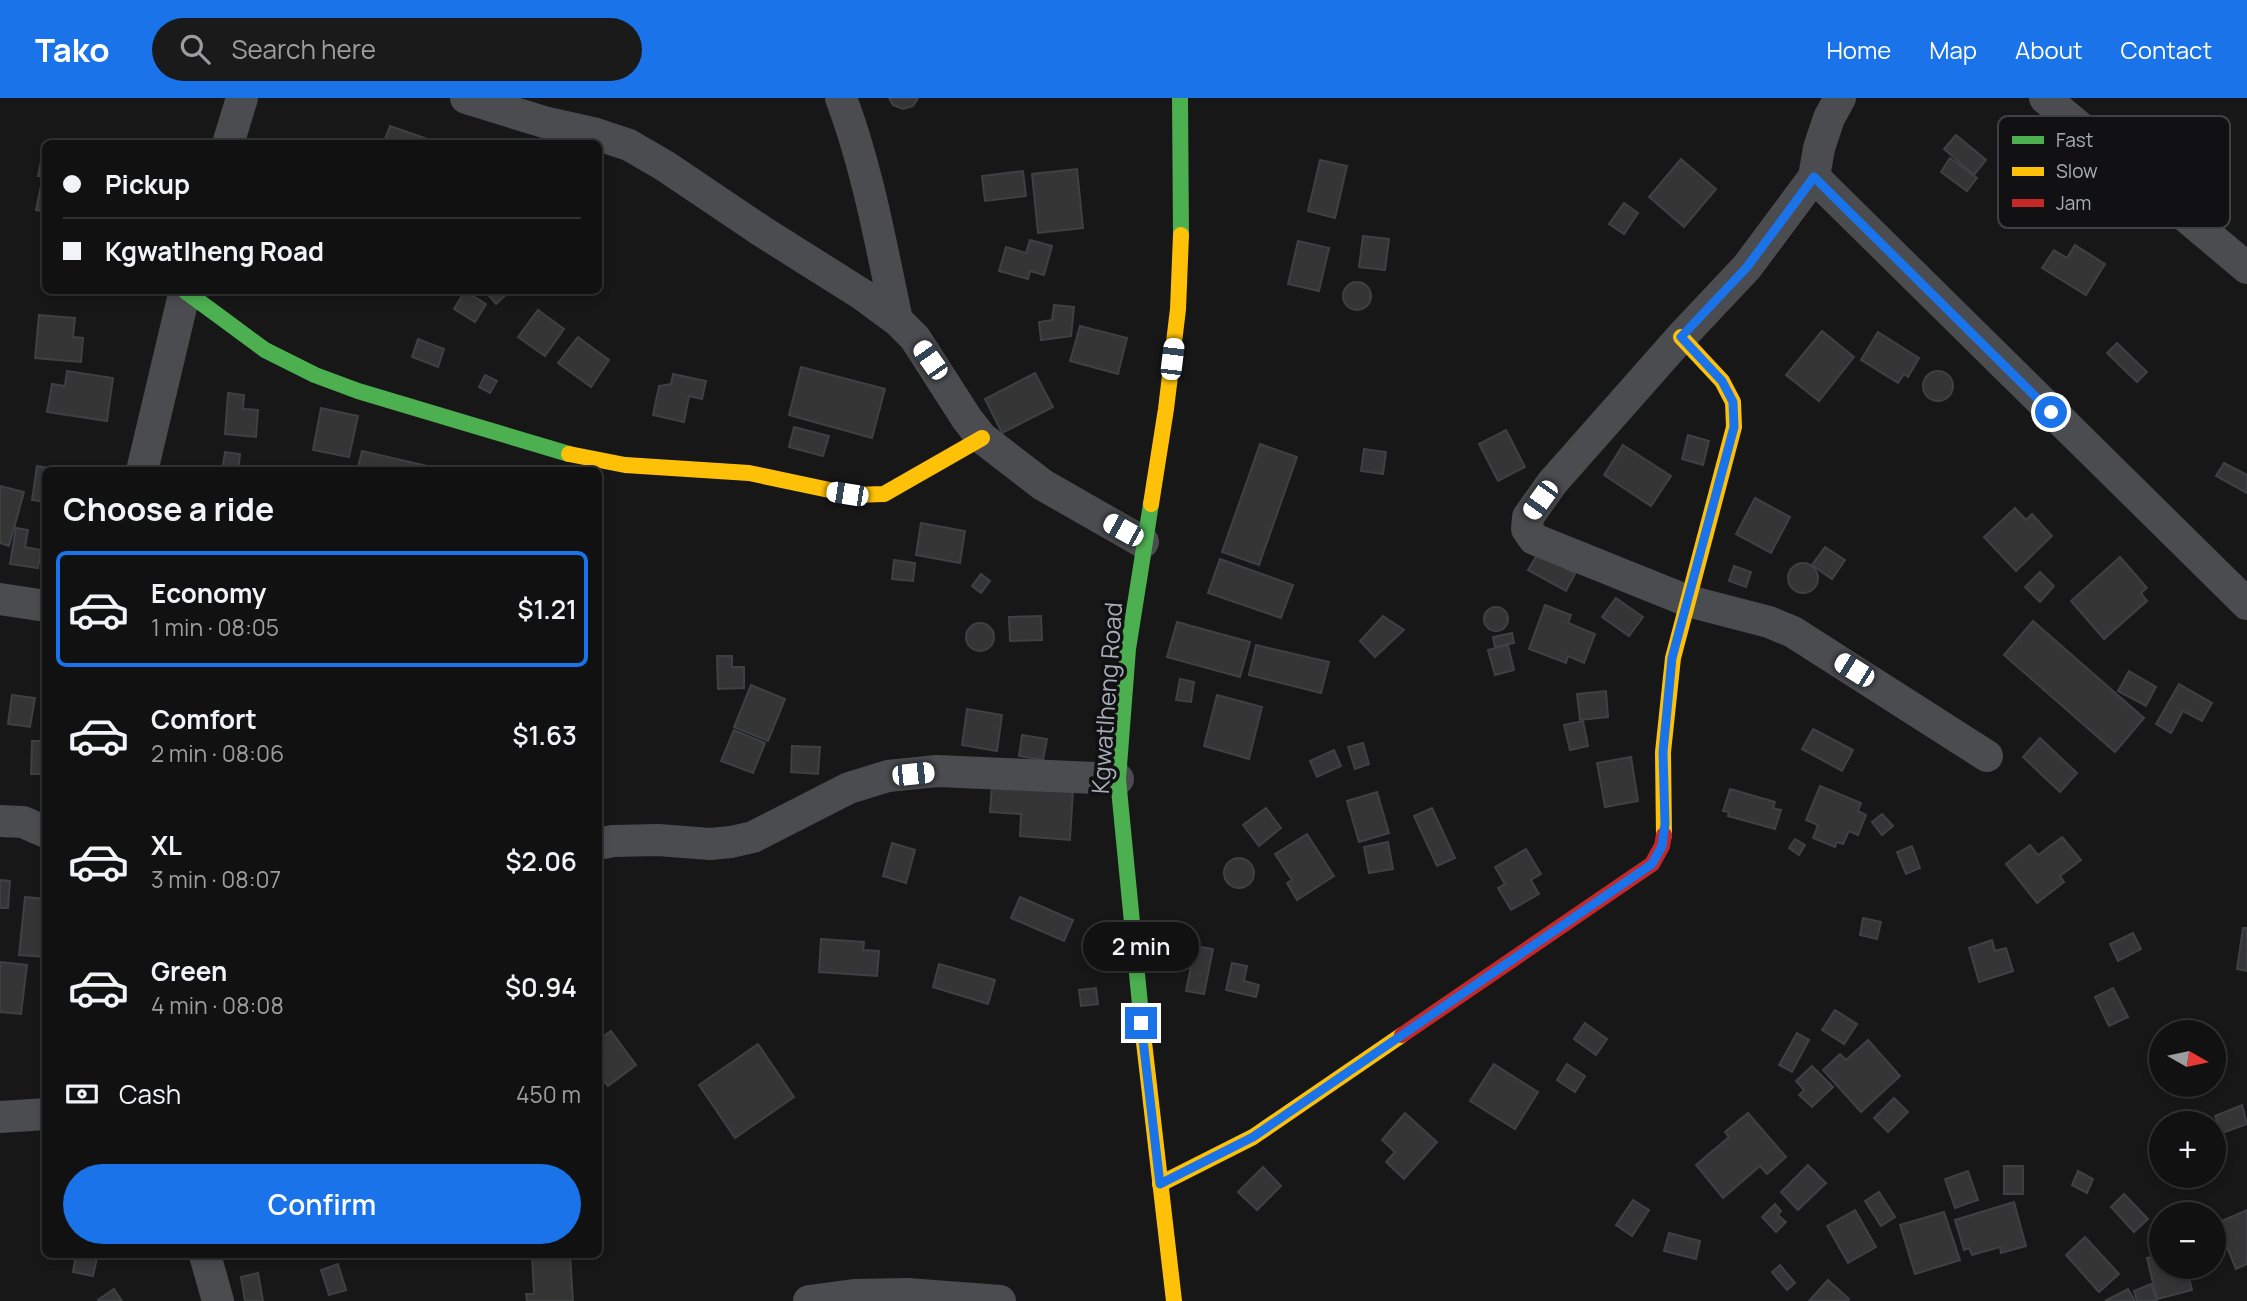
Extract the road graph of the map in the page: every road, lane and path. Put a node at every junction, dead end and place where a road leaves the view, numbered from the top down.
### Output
1 (242, 98) edge
2 (466, 98) edge
3 (841, 98) edge
4 (1180, 98) edge
5 (1840, 98) edge
6 (2045, 98) edge
7 (2066, 116) edge
8 (229, 140) edge
9 (1814, 177) junction
10 (2199, 228) edge
11 (2247, 268) edge
12 (184, 294) edge
13 (189, 294) edge
14 (897, 320) junction
15 (1681, 337) junction
16 (982, 438) junction
17 (143, 467) edge
18 (1143, 542) junction
19 (0, 599) edge
20 (1688, 601) junction
21 (2247, 604) edge
22 (42, 605) edge
23 (1987, 756) dead end
24 (1118, 779) junction
25 (0, 821) edge
26 (42, 830) edge
27 (602, 843) edge
28 (42, 1114) edge
29 (0, 1116) edge
30 (1160, 1184) junction
31 (206, 1258) edge
32 (218, 1301) edge
33 (808, 1301) edge
34 (1000, 1301) edge
35 (1174, 1301) edge

1 - 8 street
2 - 14 street
3 - 14 street
4 - 18 street, Kgwatlheng Road
5 - 9 street
6 - 7 street
9 - 15 street
9 - 21 street
10 - 11 street
12 - 17 street
13 - 16 street
14 - 16 street
15 - 20 street
15 - 20 street
16 - 18 street
18 - 24 street, Kgwatlheng Road
19 - 22 street
20 - 23 street
20 - 30 street
24 - 27 street
24 - 30 street, Kgwatlheng Road
25 - 26 street
28 - 29 street
30 - 35 street, Kgwatlheng Road
31 - 32 street
33 - 34 street

